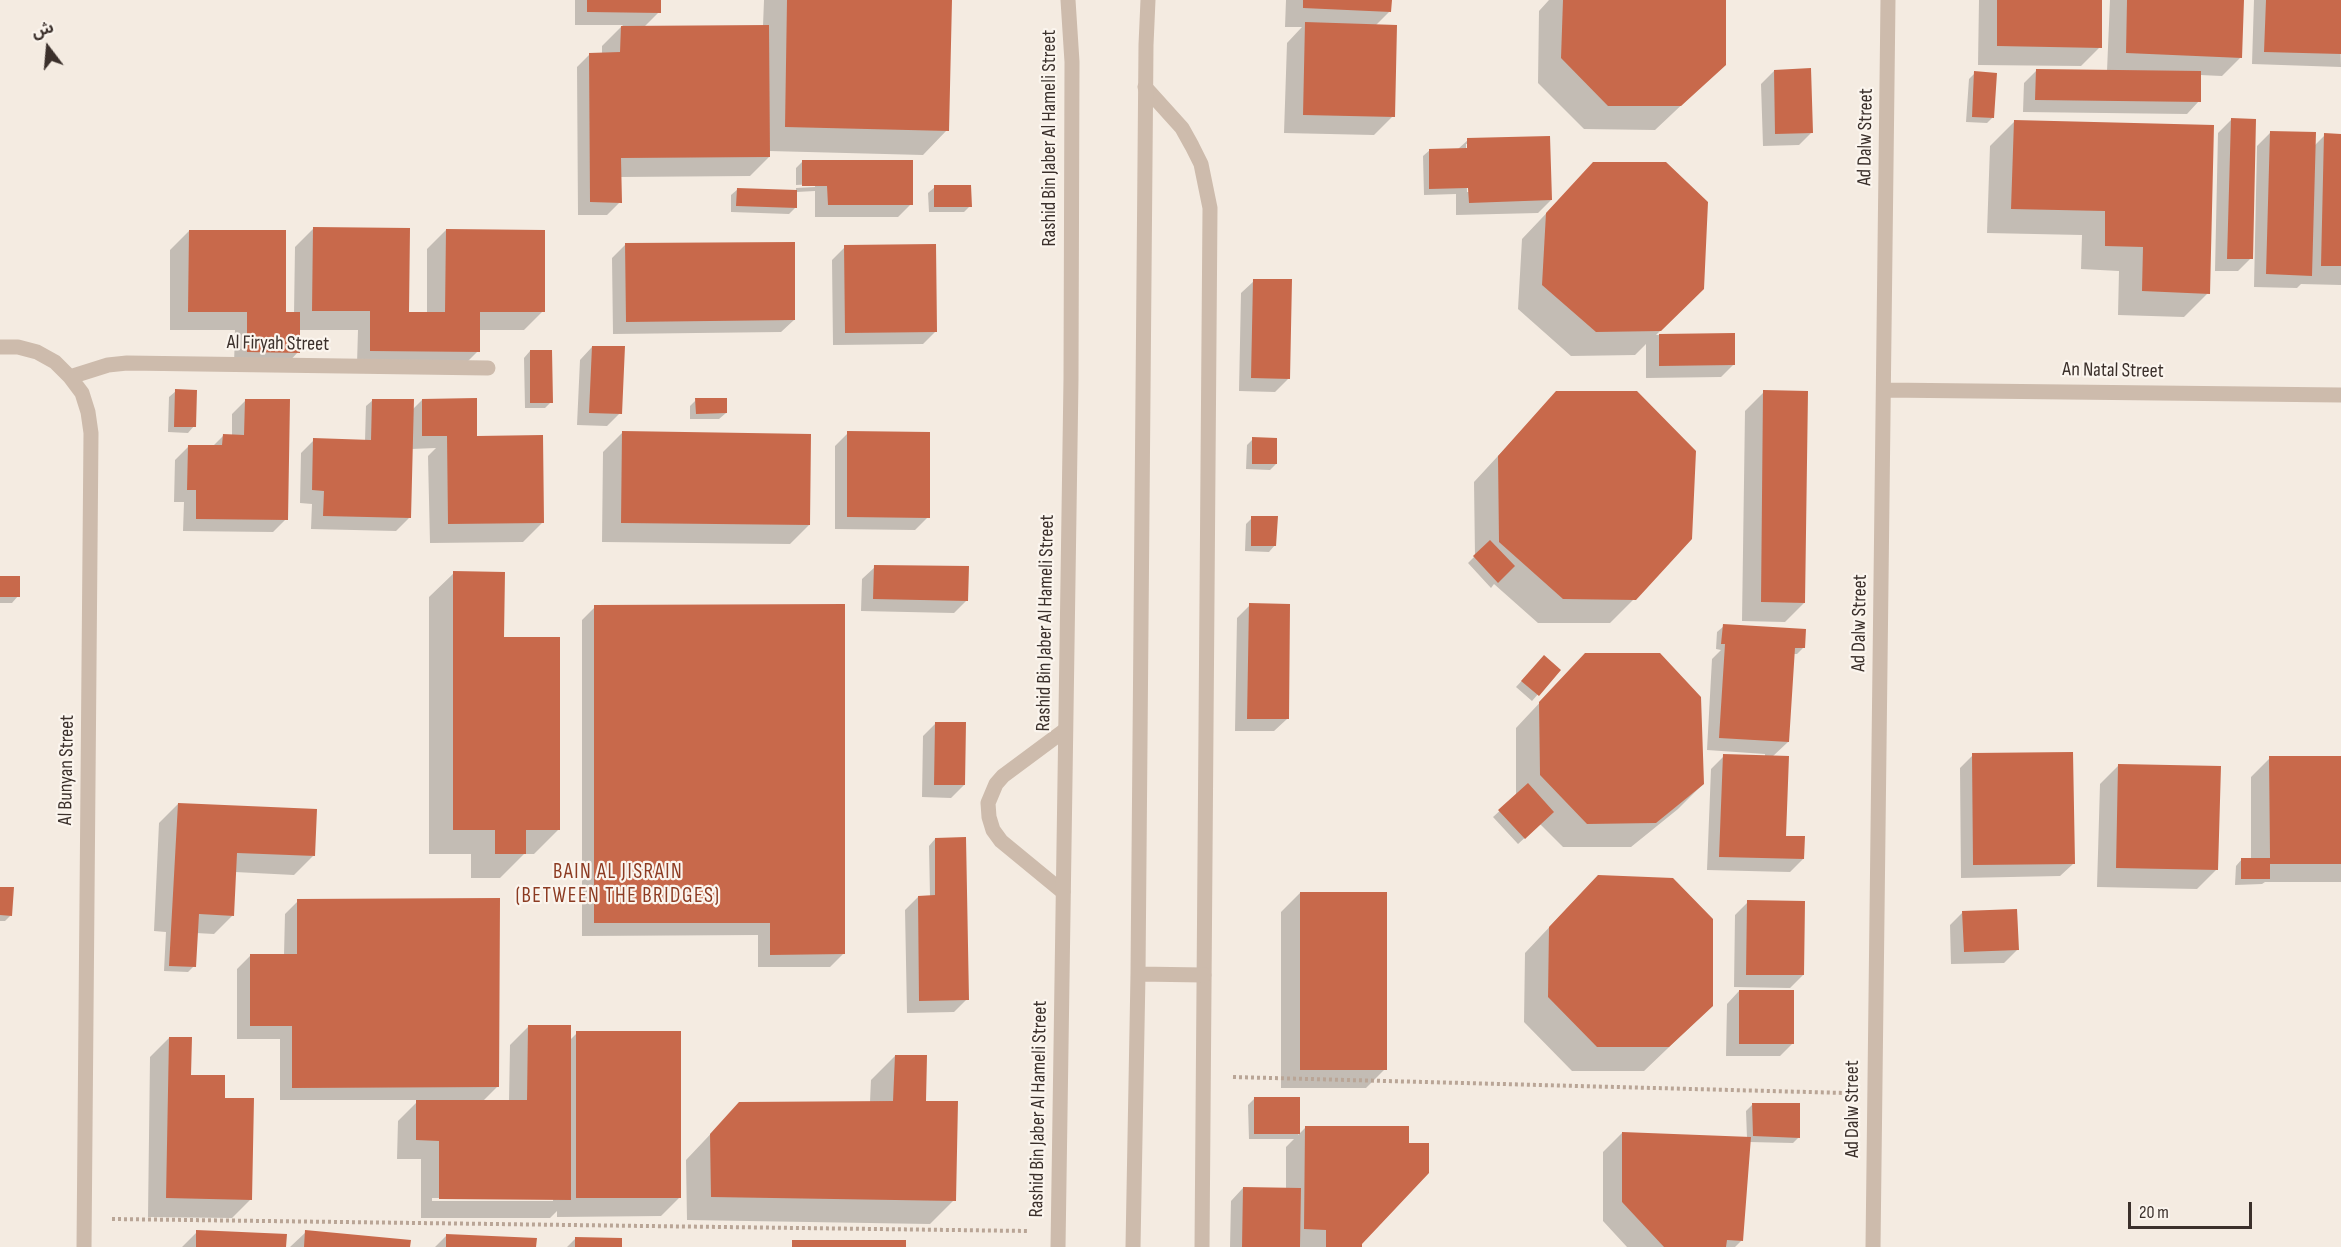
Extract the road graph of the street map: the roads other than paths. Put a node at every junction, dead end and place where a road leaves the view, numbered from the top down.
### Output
1 (1068, 0) edge
2 (1148, 0) edge
3 (1888, 0) edge
4 (1145, 87) junction
5 (0, 347) edge
6 (488, 368) dead end
7 (70, 376) junction
8 (1884, 390) junction
9 (2341, 395) edge
10 (1065, 730) junction
11 (1064, 892) junction
12 (1138, 974) junction
13 (1204, 975) junction
14 (1058, 1239) edge
15 (84, 1247) edge
16 (1133, 1247) edge
17 (1202, 1247) edge
18 (1873, 1247) edge

1 - 10 street, Rashid Bin Jaber Al Hameli Street
2 - 4 street
3 - 8 street, Ad Dalw Street
4 - 12 street
4 - 13 street
5 - 7 street, Al Bunyan Street
6 - 7 street, Al Firyah Street
7 - 15 street, Al Bunyan Street
8 - 9 street, An Natal Street
8 - 18 street, Ad Dalw Street
10 - 11 street, Rashid Bin Jaber Al Hameli Street
10 - 11 street
11 - 14 street, Rashid Bin Jaber Al Hameli Street
12 - 13 street
12 - 16 street
13 - 17 street

